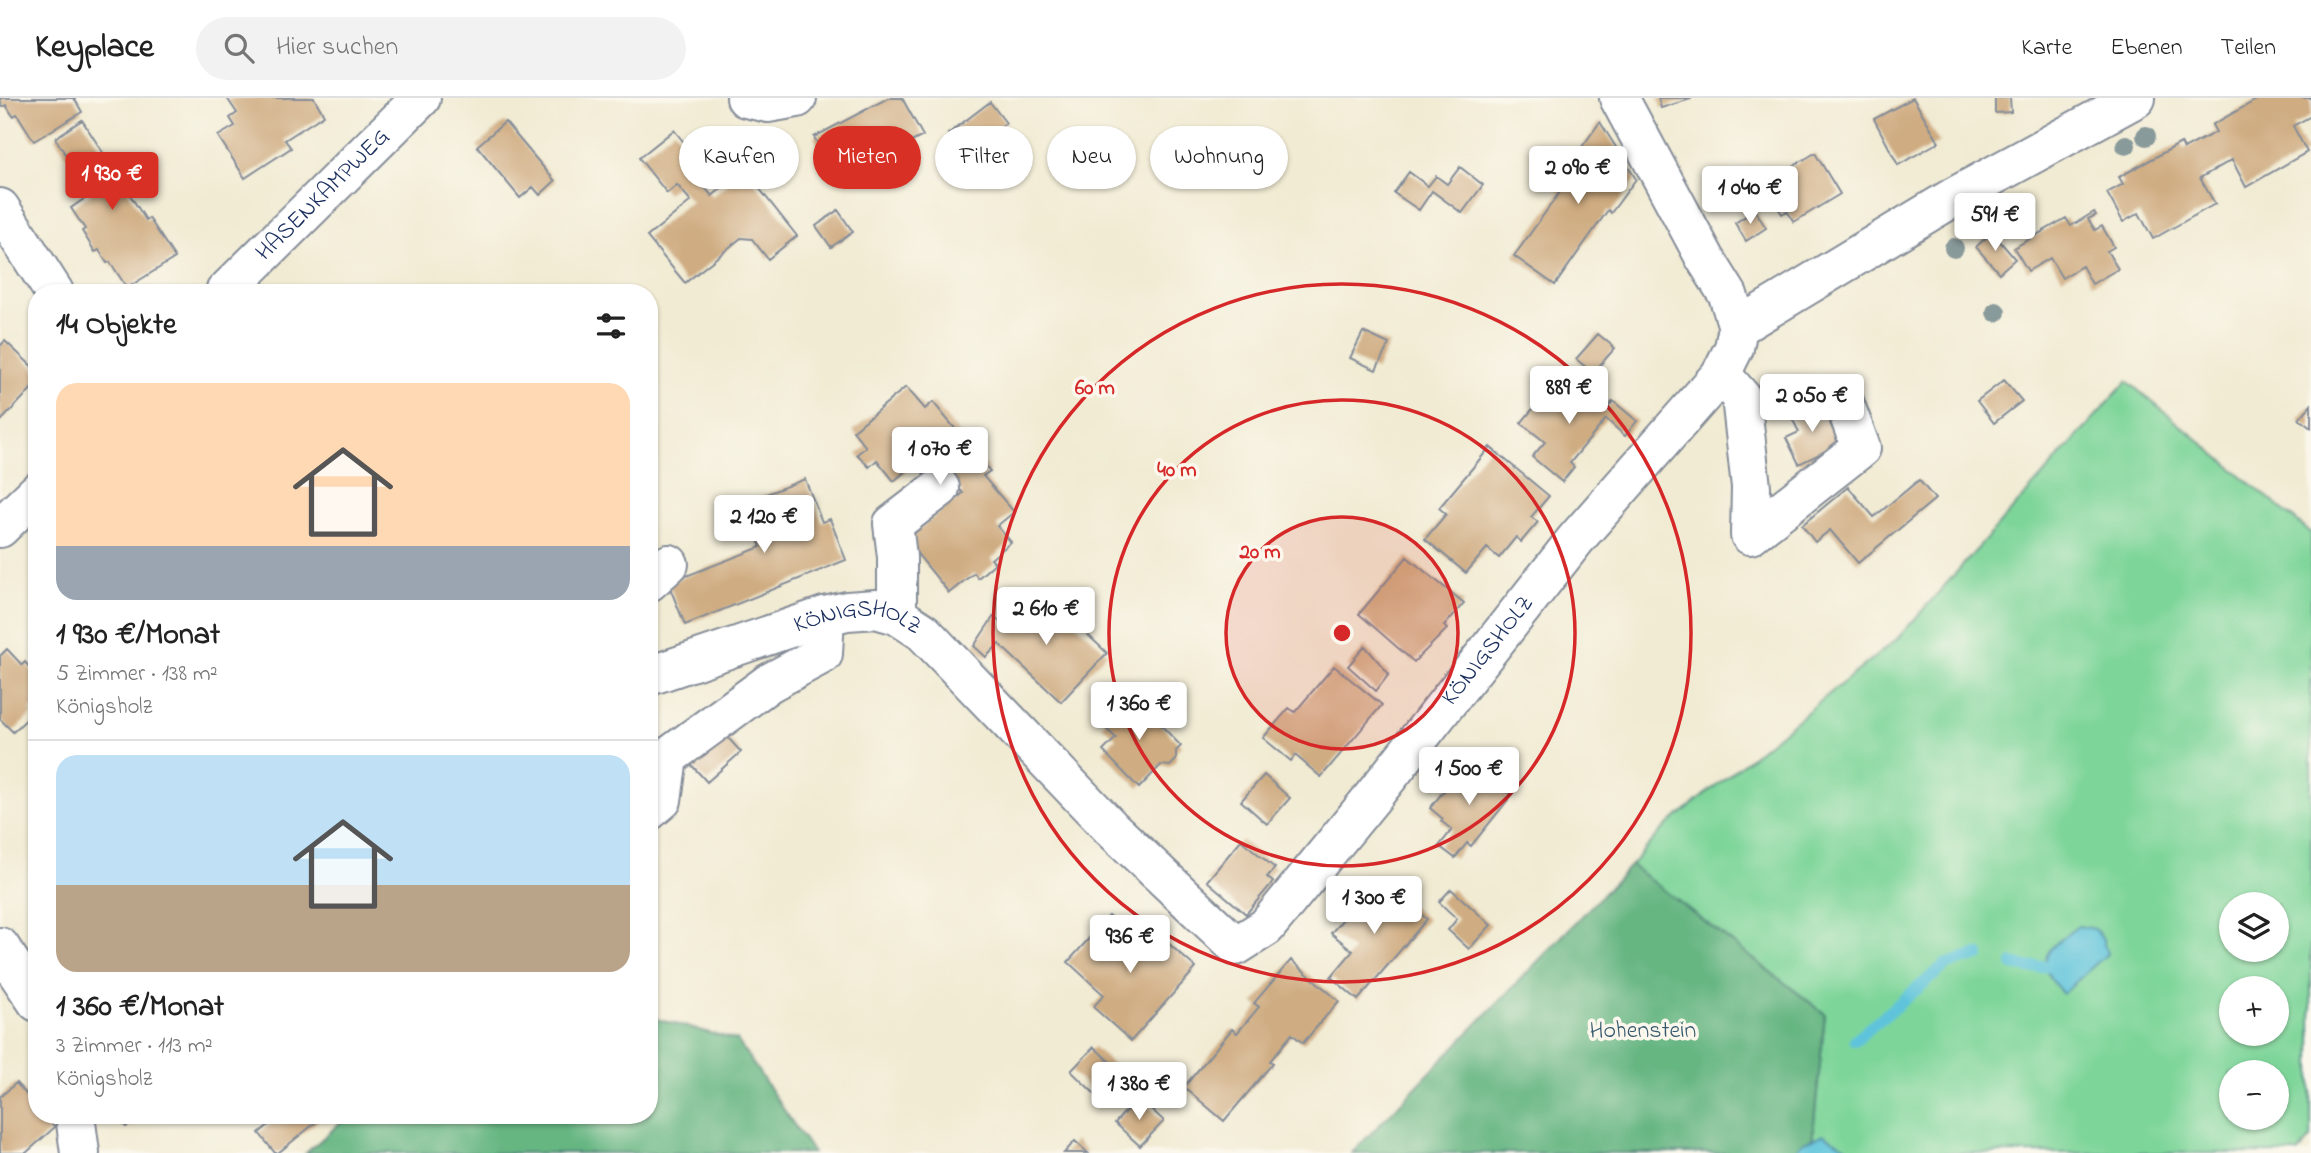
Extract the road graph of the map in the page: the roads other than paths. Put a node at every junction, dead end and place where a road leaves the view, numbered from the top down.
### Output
1 (421, 98) edge
2 (746, 98) edge
3 (797, 98) edge
4 (1619, 98) edge
5 (2136, 98) edge
6 (0, 208) edge
7 (49, 284) edge
8 (233, 284) edge
9 (1738, 327) junction
10 (1721, 374) junction
11 (1844, 402) dead end
12 (940, 488) dead end
13 (28, 501) edge
14 (0, 528) edge
15 (897, 615) junction
16 (825, 616) junction
17 (658, 673) edge
18 (658, 803) edge
19 (0, 947) edge
20 (28, 989) edge
21 (76, 1124) edge
22 (80, 1153) edge

1 - 8 street, HASENKAMPWEG
2 - 3 street
4 - 9 street
5 - 9 street
6 - 7 street
9 - 10 street, KÖNIGSHOLZ
10 - 11 street
10 - 15 street, KÖNIGSHOLZ
12 - 15 street
13 - 14 street
15 - 16 street, KÖNIGSHOLZ
16 - 17 street, KÖNIGSHOLZ
16 - 18 street
19 - 20 street
21 - 22 street

